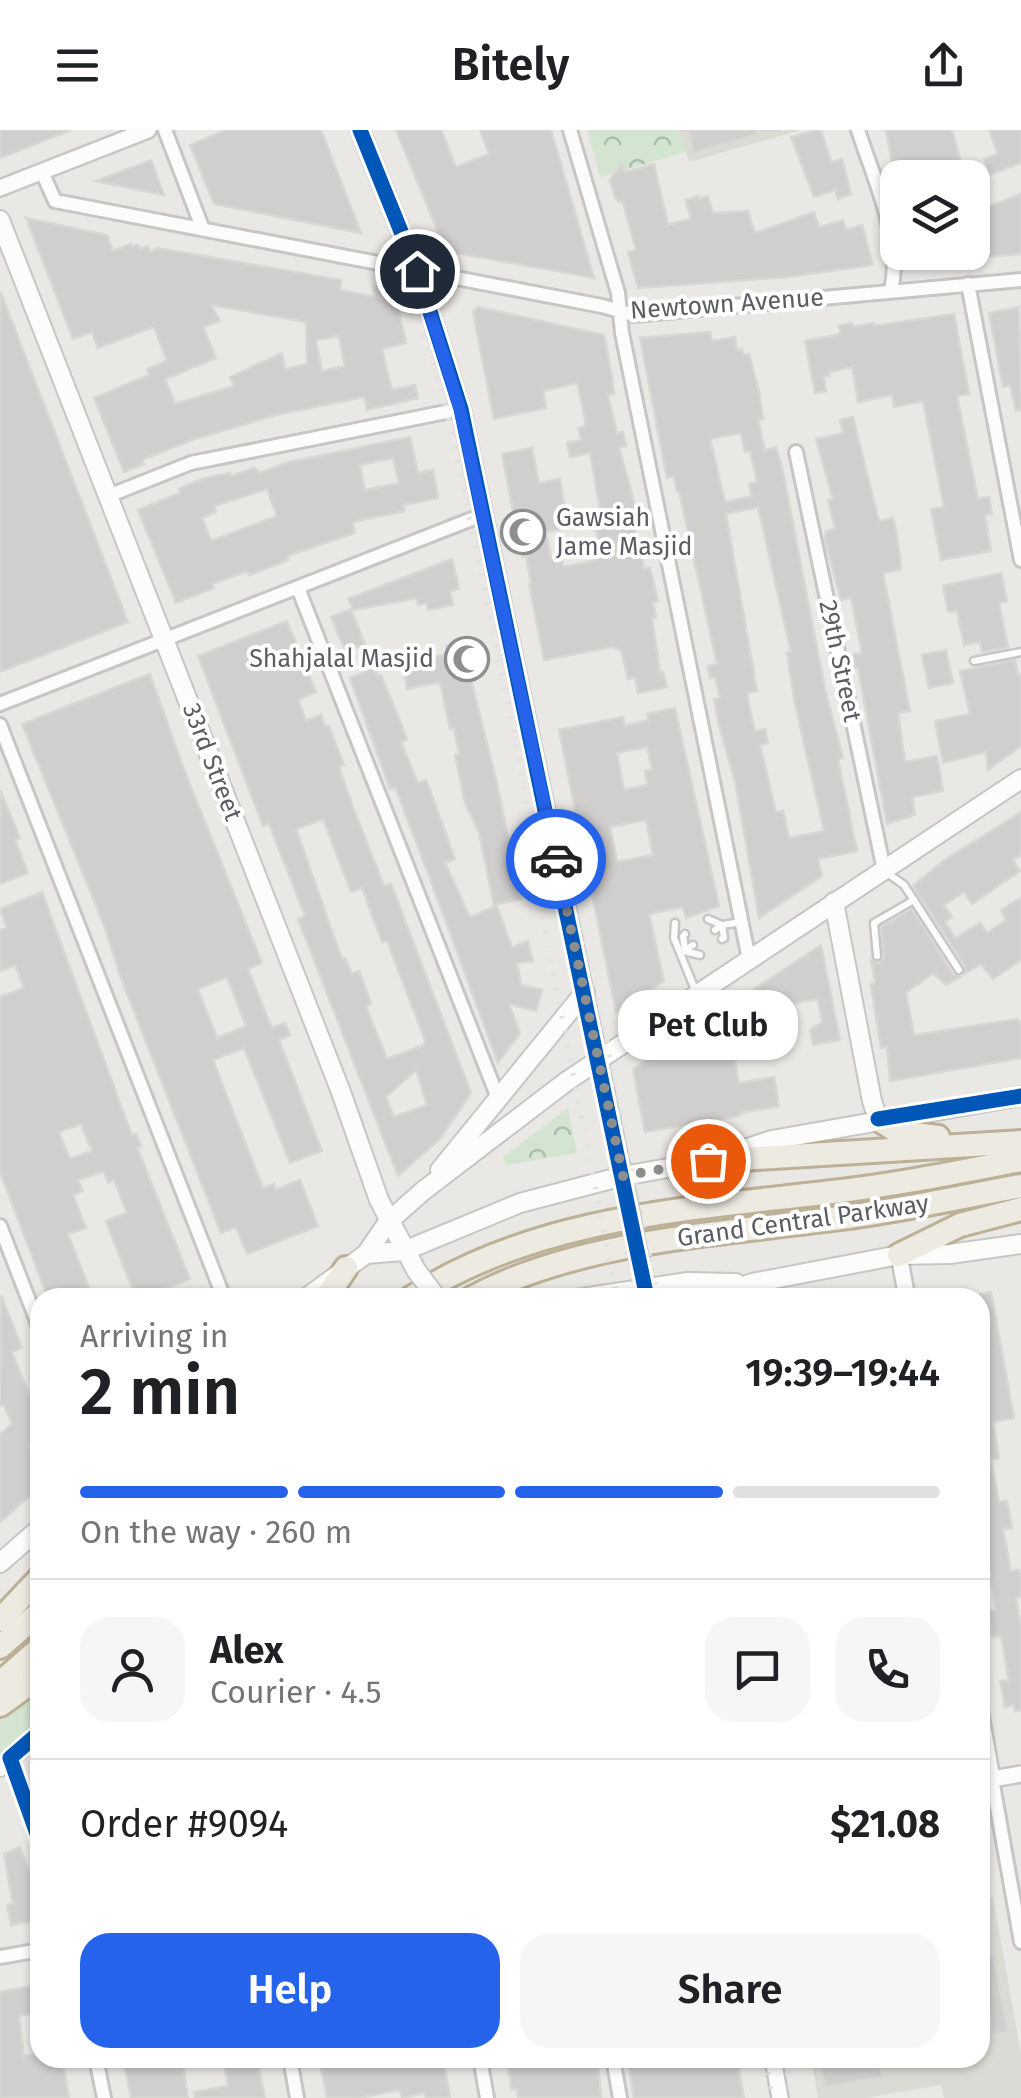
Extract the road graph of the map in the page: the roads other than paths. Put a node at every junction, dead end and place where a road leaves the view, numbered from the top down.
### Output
1 (148, 130) edge
2 (164, 130) edge
3 (360, 130) edge
4 (570, 130) edge
5 (858, 130) edge
6 (42, 172) junction
7 (0, 188) edge
8 (0, 220) edge
9 (202, 228) junction
10 (417, 271) junction
11 (1021, 280) edge
12 (968, 284) junction
13 (891, 291) junction
14 (619, 312) junction
15 (460, 409) junction
16 (796, 452) dead end
17 (108, 496) junction
18 (482, 516) junction
19 (1021, 560) edge
20 (298, 588) junction
21 (164, 640) junction
22 (1021, 652) edge
23 (974, 660) dead end
24 (0, 704) edge
25 (0, 726) edge
26 (1021, 779) edge
27 (884, 870) junction
28 (914, 900) junction
29 (834, 902) junction
30 (708, 919) dead end
31 (742, 922) junction
32 (675, 923) dead end
33 (719, 928) junction
34 (686, 934) dead end
35 (722, 940) dead end
36 (686, 949) junction
37 (700, 955) dead end
38 (877, 956) dead end
39 (750, 958) junction
40 (958, 970) dead end
41 (585, 992) junction
42 (697, 995) junction
43 (600, 1061) junction
44 (1021, 1096) edge
45 (498, 1098) junction
46 (878, 1119) junction
47 (1021, 1134) edge
48 (1021, 1142) edge
49 (1021, 1160) edge
50 (708, 1161) junction
51 (623, 1176) junction
52 (1021, 1186) edge
53 (422, 1191) junction
54 (1021, 1209) edge
55 (388, 1222) junction
56 (0, 1226) edge
57 (1021, 1244) edge
58 (404, 1251) junction
59 (366, 1254) junction
60 (899, 1255) junction
61 (346, 1268) junction
62 (752, 1283) junction
63 (220, 1288) edge
64 (319, 1288) edge
65 (333, 1288) edge
66 (428, 1288) edge
67 (429, 1288) edge
68 (495, 1288) edge
69 (645, 1288) edge
70 (663, 1288) edge
71 (738, 1288) edge
72 (905, 1288) edge
73 (30, 1303) edge
74 (30, 1537) edge
75 (0, 1563) edge
76 (30, 1588) edge
77 (0, 1620) edge
78 (30, 1621) edge
79 (0, 1647) edge
80 (30, 1657) edge
81 (0, 1683) edge
82 (30, 1683) edge
83 (0, 1705) edge
84 (30, 1741) edge
85 (5, 1763) edge
86 (1021, 1774) edge
87 (990, 1779) edge
88 (990, 1799) edge
89 (30, 1819) edge
90 (1021, 1942) edge
91 (30, 1952) edge
92 (0, 1957) edge
93 (98, 2068) edge
94 (292, 2068) edge
95 (482, 2068) edge
96 (615, 2068) edge
97 (775, 2068) edge
98 (104, 2098) edge
99 (297, 2098) edge
100 (488, 2098) edge
101 (620, 2098) edge
102 (780, 2098) edge

1 - 6 street
2 - 9 street
3 - 10 main road
4 - 14 street
5 - 13 street
6 - 7 street
6 - 9 street, Newtown Avenue
8 - 17 main road, 33rd Street
9 - 10 street, Newtown Avenue
10 - 14 street, Newtown Avenue
10 - 15 main road
11 - 12 street, Newtown Avenue
12 - 13 street, Newtown Avenue
12 - 19 street
13 - 14 street, Newtown Avenue
14 - 31 street
15 - 17 street
15 - 18 main road
16 - 27 street, 29th Street
17 - 21 main road, 33rd Street
18 - 20 street
18 - 41 main road
20 - 21 street
20 - 45 street
21 - 24 street
21 - 55 main road, 33rd Street
22 - 23 lane
25 - 63 street
26 - 27 main road
27 - 28 lane
27 - 29 main road
28 - 38 lane
28 - 40 lane
29 - 39 main road
29 - 46 main road
30 - 33 lane
31 - 33 lane
31 - 39 street
32 - 36 lane
33 - 35 lane
34 - 36 lane
36 - 37 lane
36 - 42 lane
39 - 42 main road
41 - 43 main road
41 - 45 main road
42 - 43 main road
43 - 51 main road
43 - 53 main road
44 - 46 main road
45 - 53 main road
46 - 47 highway
46 - 50 main road
48 - 50 highway
49 - 66 highway, Grand Central Parkway
50 - 51 main road
51 - 58 main road
51 - 69 main road, bridge
52 - 68 highway, Grand Central Parkway
53 - 55 main road
54 - 60 highway
55 - 58 main road, 33rd Street
55 - 59 main road
56 - 73 street
57 - 60 main road
58 - 59 main road
58 - 67 main road, 33rd Street, bridge
59 - 61 main road
60 - 62 main road
60 - 72 street
61 - 64 main road
61 - 65 highway
62 - 70 main road
62 - 71 main road
74 - 75 main road
76 - 77 highway
78 - 79 highway
80 - 81 highway
82 - 83 highway
84 - 85 main road
85 - 89 street
86 - 87 street
88 - 90 street
91 - 92 street
93 - 98 street
94 - 99 street
95 - 100 street
96 - 101 street
97 - 102 street

